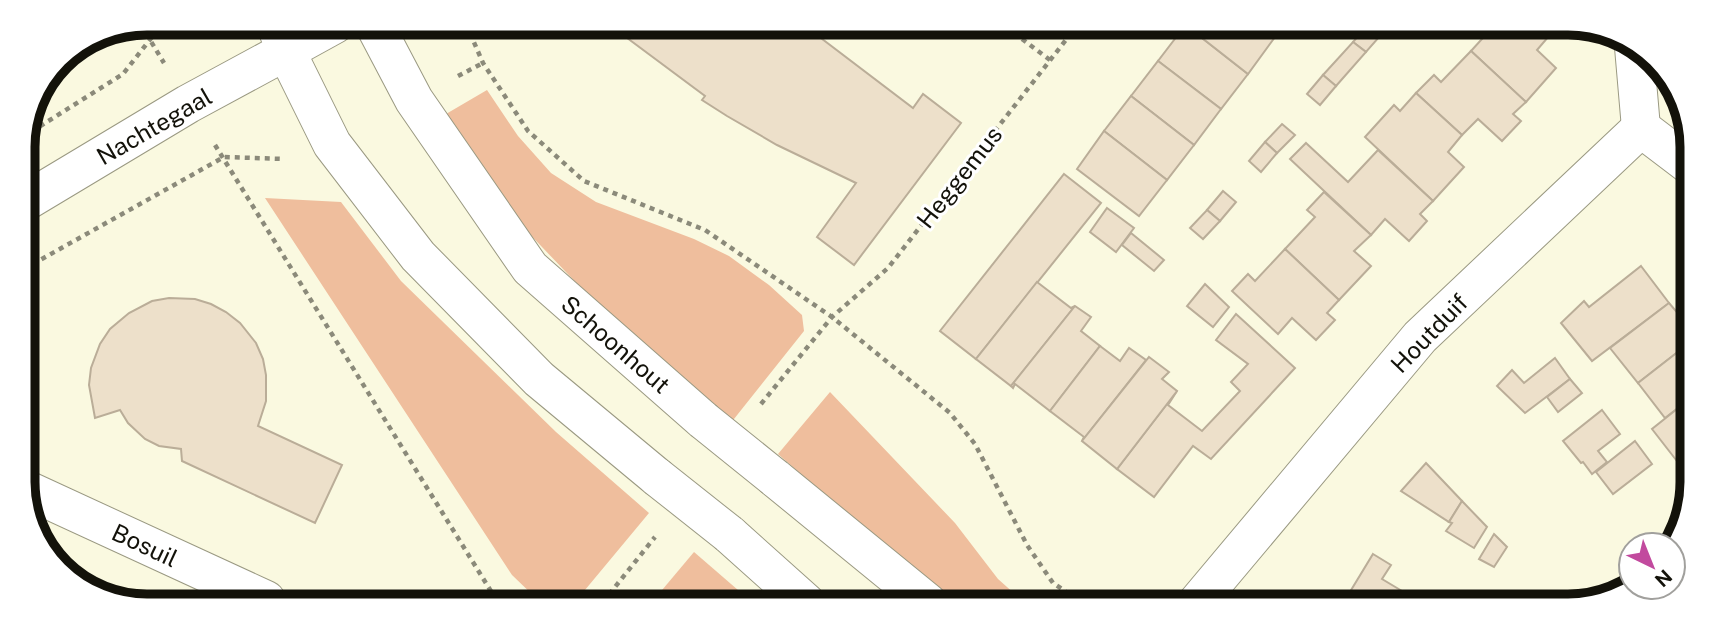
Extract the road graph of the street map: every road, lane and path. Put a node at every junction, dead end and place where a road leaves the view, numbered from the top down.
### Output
1 (148, 35) edge
2 (154, 35) edge
3 (379, 35) edge
4 (471, 35) edge
5 (1017, 35) edge
6 (1070, 35) edge
7 (280, 37) edge
8 (151, 39) junction
9 (1635, 58) edge
10 (1050, 60) junction
11 (188, 104) junction
12 (37, 128) edge
13 (1641, 128) junction
14 (224, 157) junction
15 (1680, 158) edge
16 (35, 196) edge
17 (35, 263) edge
18 (832, 317) junction
19 (756, 411) dead end
20 (37, 501) edge
21 (656, 536) dead end
22 (252, 594) edge
23 (493, 594) edge
24 (609, 594) edge
25 (796, 594) edge
26 (917, 594) edge
27 (1069, 594) edge
28 (1204, 594) edge

1 - 8 path
2 - 8 path
3 - 26 main road, Schoonhout, bridge
4 - 18 path
5 - 10 path
6 - 10 path, Heggemus
7 - 11 main road, Nachtegaal
7 - 25 main road, bridge
8 - 11 path
8 - 12 path
9 - 13 main road
10 - 18 path, Heggemus
11 - 14 path
11 - 16 main road, Nachtegaal
13 - 15 main road
13 - 28 main road, Houtduif
14 - 17 path
14 - 23 path
18 - 19 path
18 - 27 path
20 - 22 main road, Bosuil
21 - 24 path

